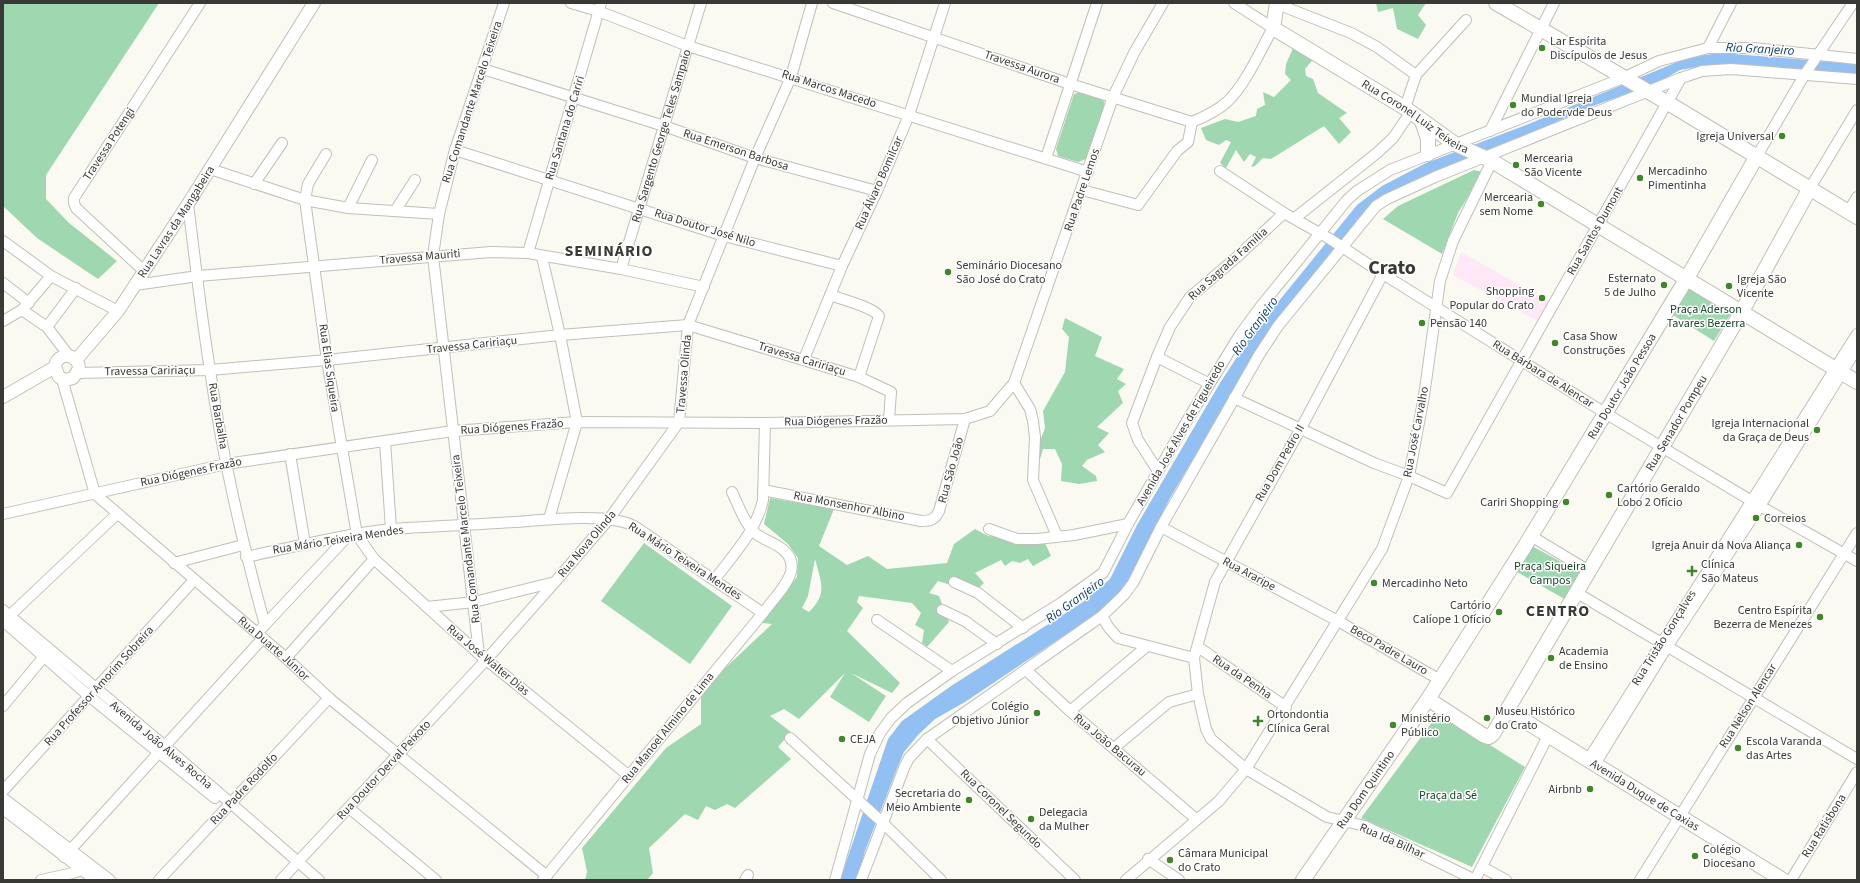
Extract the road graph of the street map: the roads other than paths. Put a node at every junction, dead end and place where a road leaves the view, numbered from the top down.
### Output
1 (200, 3) edge
2 (314, 3) edge
3 (504, 3) edge
4 (571, 3) edge
5 (701, 3) edge
6 (812, 3) edge
7 (833, 3) edge
8 (944, 3) edge
9 (1097, 3) edge
10 (1164, 3) edge
11 (1234, 3) edge
12 (1277, 3) edge
13 (1496, 3) edge
14 (1554, 3) edge
15 (1731, 3) edge
16 (1853, 3) edge
17 (599, 7) edge
18 (1466, 20) dead end
19 (1273, 28) junction
20 (1541, 30) junction
21 (933, 36) junction
22 (688, 46) junction
23 (1708, 48) junction
24 (1817, 56) junction
25 (1857, 59) edge
26 (483, 69) junction
27 (1806, 73) junction
28 (1416, 75) junction
29 (791, 77) junction
30 (1622, 78) junction
31 (1681, 78) junction
32 (1857, 79) edge
33 (1070, 84) junction
34 (1646, 92) junction
35 (1113, 97) junction
36 (574, 98) junction
37 (1668, 103) junction
38 (1857, 110) edge
39 (1407, 111) junction
40 (908, 115) junction
41 (1422, 121) junction
42 (1192, 122) junction
43 (664, 126) junction
44 (1490, 131) junction
45 (282, 143) dead end
46 (1455, 144) junction
47 (455, 150) junction
48 (326, 154) dead end
49 (1428, 154) junction
50 (1757, 156) junction
51 (755, 158) junction
52 (1046, 158) junction
53 (1488, 159) junction
54 (372, 160) dead end
55 (210, 169) junction
56 (1220, 171) dead end
57 (1088, 172) junction
58 (549, 179) junction
59 (415, 180) dead end
60 (254, 184) junction
61 (1810, 188) junction
62 (1082, 190) junction
63 (877, 191) junction
64 (1857, 197) edge
65 (305, 200) junction
66 (188, 204) junction
67 (348, 208) junction
68 (640, 208) junction
69 (396, 211) junction
70 (1284, 212) junction
71 (439, 214) junction
72 (1852, 214) edge
73 (1295, 218) junction
74 (1598, 225) junction
75 (1321, 233) junction
76 (724, 236) junction
77 (3, 241) edge
78 (1343, 247) junction
79 (528, 253) junction
80 (433, 256) junction
81 (542, 257) junction
82 (314, 266) junction
83 (842, 266) junction
84 (621, 269) junction
85 (144, 271) junction
86 (1383, 274) junction
87 (51, 276) junction
88 (198, 276) junction
89 (1687, 278) junction
90 (3, 283) edge
91 (135, 285) junction
92 (704, 287) junction
93 (76, 288) junction
94 (830, 295) junction
95 (25, 306) junction
96 (1436, 306) junction
97 (118, 311) junction
98 (1741, 313) junction
99 (3, 321) edge
100 (688, 325) junction
101 (47, 327) junction
102 (1857, 334) edge
103 (560, 335) junction
104 (1857, 348) edge
105 (444, 349) junction
106 (1157, 357) junction
107 (72, 358) junction
108 (804, 359) junction
109 (327, 360) junction
110 (1522, 360) junction
111 (55, 367) junction
112 (210, 370) junction
113 (1838, 371) junction
114 (78, 373) junction
115 (859, 377) junction
116 (62, 379) junction
117 (1857, 382) edge
118 (1014, 383) junction
119 (1208, 383) junction
120 (3, 397) edge
121 (1234, 398) junction
122 (1605, 413) junction
123 (965, 419) junction
124 (889, 420) junction
125 (577, 422) junction
126 (679, 422) junction
127 (765, 423) junction
128 (1300, 430) junction
129 (453, 431) junction
130 (385, 441) junction
131 (340, 447) junction
132 (1662, 447) junction
133 (290, 454) junction
134 (226, 464) junction
135 (1158, 471) junction
136 (1409, 476) junction
137 (763, 490) junction
138 (732, 492) dead end
139 (95, 494) junction
140 (1756, 504) junction
141 (3, 514) edge
142 (117, 514) junction
143 (548, 519) junction
144 (609, 519) junction
145 (934, 519) joint
146 (1128, 524) junction
147 (465, 526) junction
148 (1161, 527) junction
149 (391, 529) junction
150 (990, 529) dead end
151 (752, 530) junction
152 (1857, 533) edge
153 (352, 536) junction
154 (1057, 536) junction
155 (1531, 536) junction
156 (305, 544) junction
157 (243, 545) junction
158 (1844, 553) junction
159 (246, 557) junction
160 (374, 559) junction
161 (1857, 561) edge
162 (174, 562) junction
163 (1224, 562) junction
164 (1589, 571) junction
165 (715, 579) junction
166 (194, 580) junction
167 (555, 582) junction
168 (954, 582) dead end
169 (1576, 593) junction
170 (474, 602) junction
171 (427, 607) junction
172 (942, 610) dead end
173 (763, 613) junction
174 (1102, 616) junction
175 (4, 618) edge
176 (877, 620) dead end
177 (1338, 621) junction
178 (265, 625) junction
179 (1023, 628) junction
180 (260, 636) junction
181 (997, 644) junction
182 (1664, 645) junction
183 (1146, 647) junction
184 (1198, 647) junction
185 (47, 654) junction
186 (483, 657) junction
187 (286, 658) junction
188 (1194, 658) junction
189 (1026, 670) junction
190 (952, 671) junction
191 (1440, 680) junction
192 (93, 693) junction
193 (1198, 694) junction
194 (329, 698) junction
195 (1753, 698) junction
196 (1428, 699) junction
197 (3, 706) edge
198 (1286, 707) junction
199 (1507, 710) junction
200 (1070, 711) junction
201 (1548, 736) junction
202 (790, 738) dead end
203 (926, 739) junction
204 (1114, 748) junction
205 (162, 750) junction
206 (399, 753) junction
207 (1857, 759) edge
208 (1591, 762) junction
209 (1246, 769) junction
210 (1857, 772) edge
211 (628, 775) junction
212 (3, 791) edge
213 (3, 798) edge
214 (858, 800) junction
215 (228, 806) junction
216 (349, 808) junction
217 (3, 809) edge
218 (1679, 816) junction
219 (1196, 819) junction
220 (882, 822) junction
221 (1343, 822) junction
222 (72, 849) junction
223 (64, 857) junction
224 (1148, 859) junction
225 (296, 864) junction
226 (92, 865) junction
227 (1482, 867) junction
228 (82, 870) junction
229 (545, 878) edge
230 (41, 880) edge
231 (95, 880) edge
232 (110, 880) edge
233 (159, 880) edge
234 (281, 880) edge
235 (308, 880) edge
236 (319, 880) edge
237 (436, 880) edge
238 (834, 880) edge
239 (861, 880) edge
240 (941, 880) edge
241 (1075, 880) edge
242 (1126, 880) edge
243 (1179, 880) edge
244 (1303, 880) edge
245 (1475, 880) edge
246 (1506, 880) edge
247 (1640, 880) edge
248 (1782, 880) edge
249 (1791, 880) edge

1 - 85 street, Travessa Potengi
2 - 55 street, Rua Lavras da Mangabeira
3 - 26 street, Rua Comandante Marcelo Teixeira
4 - 17 street, Rua Marcos Macedo
5 - 22 street, Rua Sargento George Teles Sampaio
6 - 29 street, Travessa Olinda
7 - 21 street, Travessa Aurora
8 - 21 street, Rua Álvaro Bomilcar
9 - 33 street
10 - 35 street, Rua Padre Lemos
11 - 19 street, Rua Coronel Luiz Teixeira
12 - 19 main road
12 - 28 street
13 - 20 main road
14 - 20 street
15 - 23 street
16 - 24 street, Rua Doutor João Pessoa
17 - 22 street, Rua Marcos Macedo
17 - 36 street, Rua Santana do Cariri
18 - 28 street
19 - 39 main road, Rua Coronel Luiz Teixeira
19 - 42 street
20 - 30 main road
20 - 44 street
21 - 33 street, Travessa Aurora
21 - 40 street, Rua Álvaro Bomilcar
22 - 29 street, Rua Marcos Macedo
22 - 43 street, Rua Sargento George Teles Sampaio
23 - 24 street, Avenida José Alves de Figueiredo
23 - 30 street, Avenida José Alves de Figueiredo
24 - 25 street, Avenida José Alves de Figueiredo
24 - 27 street, Rua Doutor João Pessoa
26 - 36 street, Rua Emerson Barbosa
26 - 47 street, Rua Comandante Marcelo Teixeira
27 - 31 street
27 - 32 street
27 - 50 street, Rua Doutor João Pessoa
28 - 39 street
29 - 40 street, Rua Marcos Macedo
29 - 51 street, Travessa Olinda
30 - 34 main road
30 - 44 street, Avenida José Alves de Figueiredo
31 - 34 street
31 - 37 street, Rua Santos Dumont
33 - 35 street, Travessa Aurora
33 - 52 street
34 - 37 main road
34 - 53 street
35 - 42 street, Travessa Aurora
35 - 57 street, Rua Padre Lemos
36 - 43 street, Rua Emerson Barbosa
36 - 58 street, Rua Santana do Cariri
37 - 50 main road
37 - 74 street, Rua Santos Dumont
38 - 61 street, Rua Senador Pompeu
39 - 41 main road, Rua Coronel Luiz Teixeira
39 - 73 street
40 - 52 street, Rua Marcos Macedo
40 - 63 street, Rua Álvaro Bomilcar
41 - 46 main road, Rua Coronel Luiz Teixeira
41 - 49 main road
42 - 62 street
43 - 51 street, Rua Emerson Barbosa
43 - 68 street, Rua Sargento George Teles Sampaio
44 - 46 street, Avenida José Alves de Figueiredo
45 - 60 street
46 - 49 street, Avenida José Alves de Figueiredo
46 - 53 main road, Rua Coronel Luiz Teixeira
47 - 58 street, Rua Doutor José Nilo
47 - 71 street, Rua Comandante Marcelo Teixeira
48 - 65 street, Rua Elias Siqueira
49 - 75 street, Avenida José Alves de Figueiredo
50 - 61 main road
50 - 89 main road, Rua Doutor João Pessoa
51 - 63 street, Rua Emerson Barbosa
51 - 76 street, Travessa Olinda
52 - 57 street, Rua Marcos Macedo
53 - 74 main road, Rua Coronel Luiz Teixeira
53 - 78 street
53 - 96 street, Rua José Carvalho
54 - 67 street
55 - 60 street
55 - 66 street, Rua Lavras da Mangabeira
56 - 70 street
57 - 62 street, Rua Padre Lemos
58 - 68 street, Rua Doutor José Nilo
58 - 79 street, Rua Santana do Cariri
59 - 69 street
60 - 65 street
61 - 72 main road
61 - 98 main road, Rua Senador Pompeu
62 - 118 street, Rua Padre Lemos
63 - 83 street, Rua Álvaro Bomilcar
64 - 72 street
65 - 67 street
65 - 82 street, Rua Elias Siqueira
66 - 85 street, Rua Lavras da Mangabeira
66 - 88 street, Rua Barbalha
67 - 69 street
68 - 76 street, Rua Doutor José Nilo
68 - 84 street, Rua Sargento George Teles Sampaio
69 - 71 street
70 - 73 street
70 - 106 street, Rua Sagrada Família
71 - 80 street, Rua Comandante Marcelo Teixeira
73 - 75 street, Rua Bárbara de Alencar
74 - 89 main road, Rua Coronel Luiz Teixeira
74 - 110 street, Rua Santos Dumont
75 - 78 street, Rua Bárbara de Alencar
75 - 119 street, Avenida José Alves de Figueiredo
76 - 83 street, Rua Doutor José Nilo
76 - 92 street, Travessa Olinda
77 - 87 street
78 - 86 street, Rua Bárbara de Alencar
78 - 121 street
79 - 80 street, Travessa Mauriti
79 - 81 street, Travessa Mauriti
80 - 82 street, Travessa Mauriti
80 - 105 street, Rua Comandante Marcelo Teixeira
81 - 84 street, Travessa Mauriti
81 - 103 street
82 - 88 street, Travessa Mauriti
82 - 109 street, Rua Elias Siqueira
83 - 94 street, Rua Álvaro Bomilcar
84 - 92 street, Travessa Mauriti
85 - 91 street, Rua Lavras da Mangabeira
86 - 96 street, Rua Bárbara de Alencar
86 - 128 street, Rua Dom Pedro II
87 - 93 street
87 - 95 street
88 - 91 street, Travessa Mauriti
88 - 112 street, Rua Barbalha
89 - 98 main road, Rua Coronel Luiz Teixeira
89 - 122 main road, Rua Doutor João Pessoa
90 - 95 street
91 - 97 street, Rua Lavras da Mangabeira
92 - 100 street, Travessa Olinda
93 - 97 street
93 - 101 street
94 - 108 street, Rua Álvaro Bomilcar
94 - 115 street
95 - 99 street
95 - 101 street
96 - 110 street, Rua Bárbara de Alencar
96 - 136 street, Rua José Carvalho
97 - 107 street, Rua Lavras da Mangabeira
98 - 113 main road, Rua Coronel Luiz Teixeira
98 - 132 main road, Rua Senador Pompeu
100 - 103 street, Travessa Caririaçu
100 - 108 street, Travessa Caririaçu
100 - 126 street, Travessa Olinda
101 - 107 street
102 - 113 street, Rua Tristão Gonçalves
103 - 105 street, Travessa Caririaçu
103 - 125 street
104 - 113 street, Rua Tristão Gonçalves
105 - 109 street, Travessa Caririaçu
105 - 129 street, Rua Comandante Marcelo Teixeira
106 - 119 street
106 - 135 street, Rua Sagrada Família
107 - 111 street, Rua Lavras da Mangabeira
107 - 114 street
108 - 115 street, Travessa Caririaçu
109 - 112 street, Travessa Caririaçu
109 - 131 street, Rua Elias Siqueira
110 - 122 street, Rua Bárbara de Alencar
110 - 136 street, Rua Santos Dumont
111 - 116 street
111 - 120 street, Rua Lavras da Mangabeira
112 - 114 street, Travessa Caririaçu
112 - 134 street, Rua Barbalha
113 - 117 main road, Rua Coronel Luiz Teixeira
113 - 140 street, Rua Tristão Gonçalves
114 - 116 street
115 - 124 street, Travessa Caririaçu
116 - 139 street
118 - 123 street, Rua Diógenes Frazão
118 - 154 street
119 - 135 street, Avenida José Alves de Figueiredo
121 - 128 street
121 - 148 street
122 - 132 street, Rua Bárbara de Alencar
122 - 155 main road, Rua Doutor João Pessoa
123 - 124 street, Rua Diógenes Frazão
123 - 145 street, Rua São João
124 - 127 street, Rua Diógenes Frazão
125 - 126 street, Rua Diógenes Frazão
125 - 129 street, Rua Diógenes Frazão
125 - 143 street
126 - 127 street, Rua Diógenes Frazão
126 - 144 street, Rua Nova Olinda
127 - 137 street
128 - 136 street
128 - 163 street, Rua Dom Pedro II
129 - 130 street, Rua Diógenes Frazão
129 - 147 street, Rua Comandante Marcelo Teixeira
130 - 131 street, Rua Diógenes Frazão
130 - 149 street
131 - 133 street, Rua Diógenes Frazão
131 - 153 street, Rua Elias Siqueira
132 - 140 street, Rua Bárbara de Alencar
132 - 164 main road, Rua Senador Pompeu
133 - 134 street, Rua Diógenes Frazão
133 - 156 street
134 - 139 street, Rua Diógenes Frazão
134 - 157 street, Rua Barbalha
135 - 146 street, Avenida José Alves de Figueiredo
136 - 177 street, Rua José Carvalho
137 - 145 street, Rua Monsenhor Albino
137 - 151 street
138 - 151 street
139 - 141 street, Rua Diógenes Frazão
139 - 142 street, Rua Duarte Júnior
140 - 158 street, Rua Bárbara de Alencar
140 - 182 street, Rua Tristão Gonçalves
142 - 162 street, Rua Duarte Júnior
142 - 175 street
143 - 144 street, Rua Mário Teixeira Mendes
143 - 147 street, Rua Mário Teixeira Mendes
144 - 165 street, Rua Mário Teixeira Mendes
144 - 167 street, Rua Nova Olinda
146 - 154 street
146 - 179 street, Avenida José Alves de Figueiredo
147 - 149 street, Rua Mário Teixeira Mendes
147 - 170 street, Rua Comandante Marcelo Teixeira
148 - 163 street, Rua Araripe
148 - 174 street
149 - 153 street, Rua Mário Teixeira Mendes
150 - 154 street
151 - 165 street
151 - 173 street, Rua Manoel Almino de Lima
152 - 158 street, Rua Nelson Alencar
153 - 156 street, Rua Mário Teixeira Mendes
153 - 160 street, Rua José Walter Dias
153 - 178 street
155 - 164 street
155 - 191 main road, Rua Doutor João Pessoa
156 - 159 street, Rua Mário Teixeira Mendes
157 - 159 street, Rua Barbalha
157 - 162 street
158 - 161 street, Rua Bárbara de Alencar
158 - 195 street, Rua Nelson Alencar
159 - 178 street, Rua Barbalha
160 - 171 street, Rua José Walter Dias
160 - 187 street
162 - 166 street, Rua Duarte Júnior
163 - 177 street, Rua Araripe
163 - 184 street, Rua Dom Pedro II
164 - 169 main road, Rua Senador Pompeu
165 - 173 street, Rua Mário Teixeira Mendes
166 - 180 street, Rua Duarte Júnior
166 - 192 street, Rua Professor Amorim Sobreira
167 - 170 street
167 - 186 street, Rua Nova Olinda
168 - 179 street
169 - 182 street
169 - 199 main road, Rua Senador Pompeu
170 - 171 street
170 - 186 street, Rua Comandante Marcelo Teixeira
171 - 186 street, Rua José Walter Dias
172 - 181 street
173 - 211 street, Rua Manoel Almino de Lima
174 - 183 street, Rua da Penha
174 - 189 street
175 - 185 street, Avenida João Alves Rocha
176 - 190 street
177 - 191 street, Beco Padre Lauro
177 - 198 street, Rua José Carvalho
178 - 180 street
179 - 181 street, Avenida José Alves de Figueiredo
180 - 187 street, Rua Duarte Júnior
180 - 205 street
181 - 190 street, Avenida José Alves de Figueiredo
182 - 195 street
182 - 208 street, Rua Tristão Gonçalves
183 - 188 street, Rua da Penha
183 - 200 street
184 - 188 street, Rua Dom Pedro II
184 - 198 street, Rua da Penha
185 - 192 street, Avenida João Alves Rocha
185 - 197 street
186 - 206 street, Rua Doutor Derval Peixoto
186 - 211 street, Rua José Walter Dias
187 - 194 street, Rua Duarte Júnior
188 - 193 street, Rua Ida Bilhar
189 - 200 street, Rua João Bacurau
189 - 203 street
190 - 214 street, Avenida José Alves de Figueiredo
191 - 196 main road, Rua Dom Quintino
192 - 205 street, Avenida João Alves Rocha
192 - 212 street, Rua Professor Amorim Sobreira
193 - 204 street
193 - 209 street, Rua Ida Bilhar
194 - 206 street, Rua Duarte Júnior
194 - 215 street, Rua Padre Rodolfo
195 - 207 street
195 - 218 street, Rua Nelson Alencar
196 - 199 main road, Rua Senador Pompeu
196 - 221 main road, Rua Dom Quintino
198 - 209 street, Rua José Carvalho
199 - 201 main road, Avenida Duque de Caxias
200 - 204 street, Rua João Bacurau
201 - 208 main road, Avenida Duque de Caxias
201 - 227 street
202 - 214 street
203 - 220 street
203 - 241 street, Rua Coronel Segundo
204 - 219 street, Rua João Bacurau
205 - 215 street, Avenida João Alves Rocha
205 - 222 street
206 - 216 street, Rua Doutor Derval Peixoto
206 - 229 street, Rua Duarte Júnior
208 - 218 main road, Avenida Duque de Caxias
209 - 219 street, Rua José Carvalho
209 - 221 street, Rua Ida Bilhar
210 - 249 street, Rua Ratisbona
211 - 229 street, Rua Manoel Almino de Lima
213 - 222 street
214 - 220 street
214 - 238 street, Avenida José Alves de Figueiredo
215 - 225 street, Avenida João Alves Rocha
215 - 233 street, Rua Padre Rodolfo
216 - 225 street, Rua Doutor Derval Peixoto
216 - 237 street
217 - 223 street
218 - 247 street, Rua Nelson Alencar
218 - 248 main road, Avenida Duque de Caxias
219 - 224 street, Rua José Carvalho
220 - 239 street
220 - 240 street
221 - 244 main road, Rua Dom Quintino
221 - 245 street, Rua Ida Bilhar
222 - 223 street
222 - 226 street
223 - 228 street
224 - 242 street, Rua José Carvalho
224 - 243 street
225 - 234 street, Rua Doutor Derval Peixoto
225 - 235 street, Avenida João Alves Rocha
225 - 236 street, Avenida João Alves Rocha
226 - 228 street
226 - 232 street
227 - 245 street
227 - 246 street
228 - 230 street
228 - 231 street

